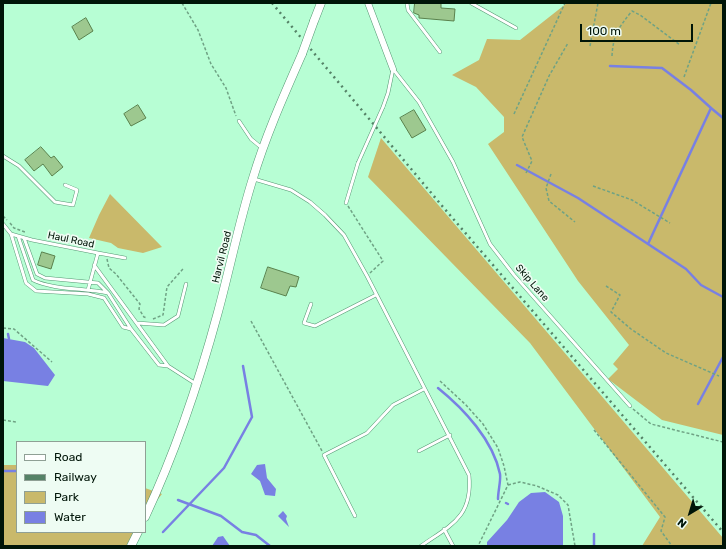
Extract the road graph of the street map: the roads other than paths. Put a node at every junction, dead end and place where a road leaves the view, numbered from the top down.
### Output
1 (321, 3) edge
2 (368, 3) edge
3 (407, 3) edge
4 (472, 3) edge
5 (516, 28) dead end
6 (440, 52) dead end
7 (393, 69) junction
8 (239, 121) road end
9 (262, 148) junction
10 (3, 156) edge
11 (252, 179) junction
12 (65, 185) dead end
13 (346, 203) road end
14 (3, 224) edge
15 (11, 234) junction
16 (18, 236) junction
17 (24, 238) junction
18 (98, 253) junction
19 (125, 258) dead end
20 (94, 265) junction
21 (90, 281) junction
22 (186, 284) dead end
23 (89, 288) junction
24 (108, 293) junction
25 (88, 294) junction
26 (376, 295) junction
27 (311, 304) dead end
28 (136, 323) junction
29 (131, 329) junction
30 (168, 366) junction
31 (196, 384) junction
32 (424, 389) junction
33 (630, 406) road end
34 (450, 436) junction
35 (419, 452) dead end
36 (146, 515) edge
37 (355, 516) dead end
38 (444, 530) junction
39 (138, 533) edge
40 (131, 546) edge
41 (421, 546) edge
42 (453, 546) edge

1 - 9 street, Harvil Road, bridge
2 - 7 street
3 - 6 lane
4 - 5 lane
7 - 13 lane, bridge
7 - 33 lane, Skip Lane
8 - 9 lane
9 - 11 street, Harvil Road
10 - 12 lane
11 - 26 lane
11 - 31 street, Harvil Road
14 - 15 lane
15 - 16 lane, Haul Road
15 - 25 lane
16 - 17 lane, Haul Road
16 - 23 lane
17 - 18 lane, Haul Road
17 - 21 lane
18 - 19 lane
18 - 20 lane, Haul Road
20 - 21 lane, Haul Road
20 - 28 lane
21 - 23 lane, Haul Road
21 - 24 lane
22 - 28 lane
23 - 24 lane
23 - 25 lane, Haul Road
24 - 29 lane
25 - 29 lane
26 - 27 lane
26 - 32 lane
28 - 30 lane
29 - 30 lane
30 - 31 lane
31 - 36 street, Harvil Road
32 - 34 lane
32 - 37 lane
34 - 35 lane
34 - 38 lane
38 - 41 lane
38 - 42 lane
39 - 40 street

